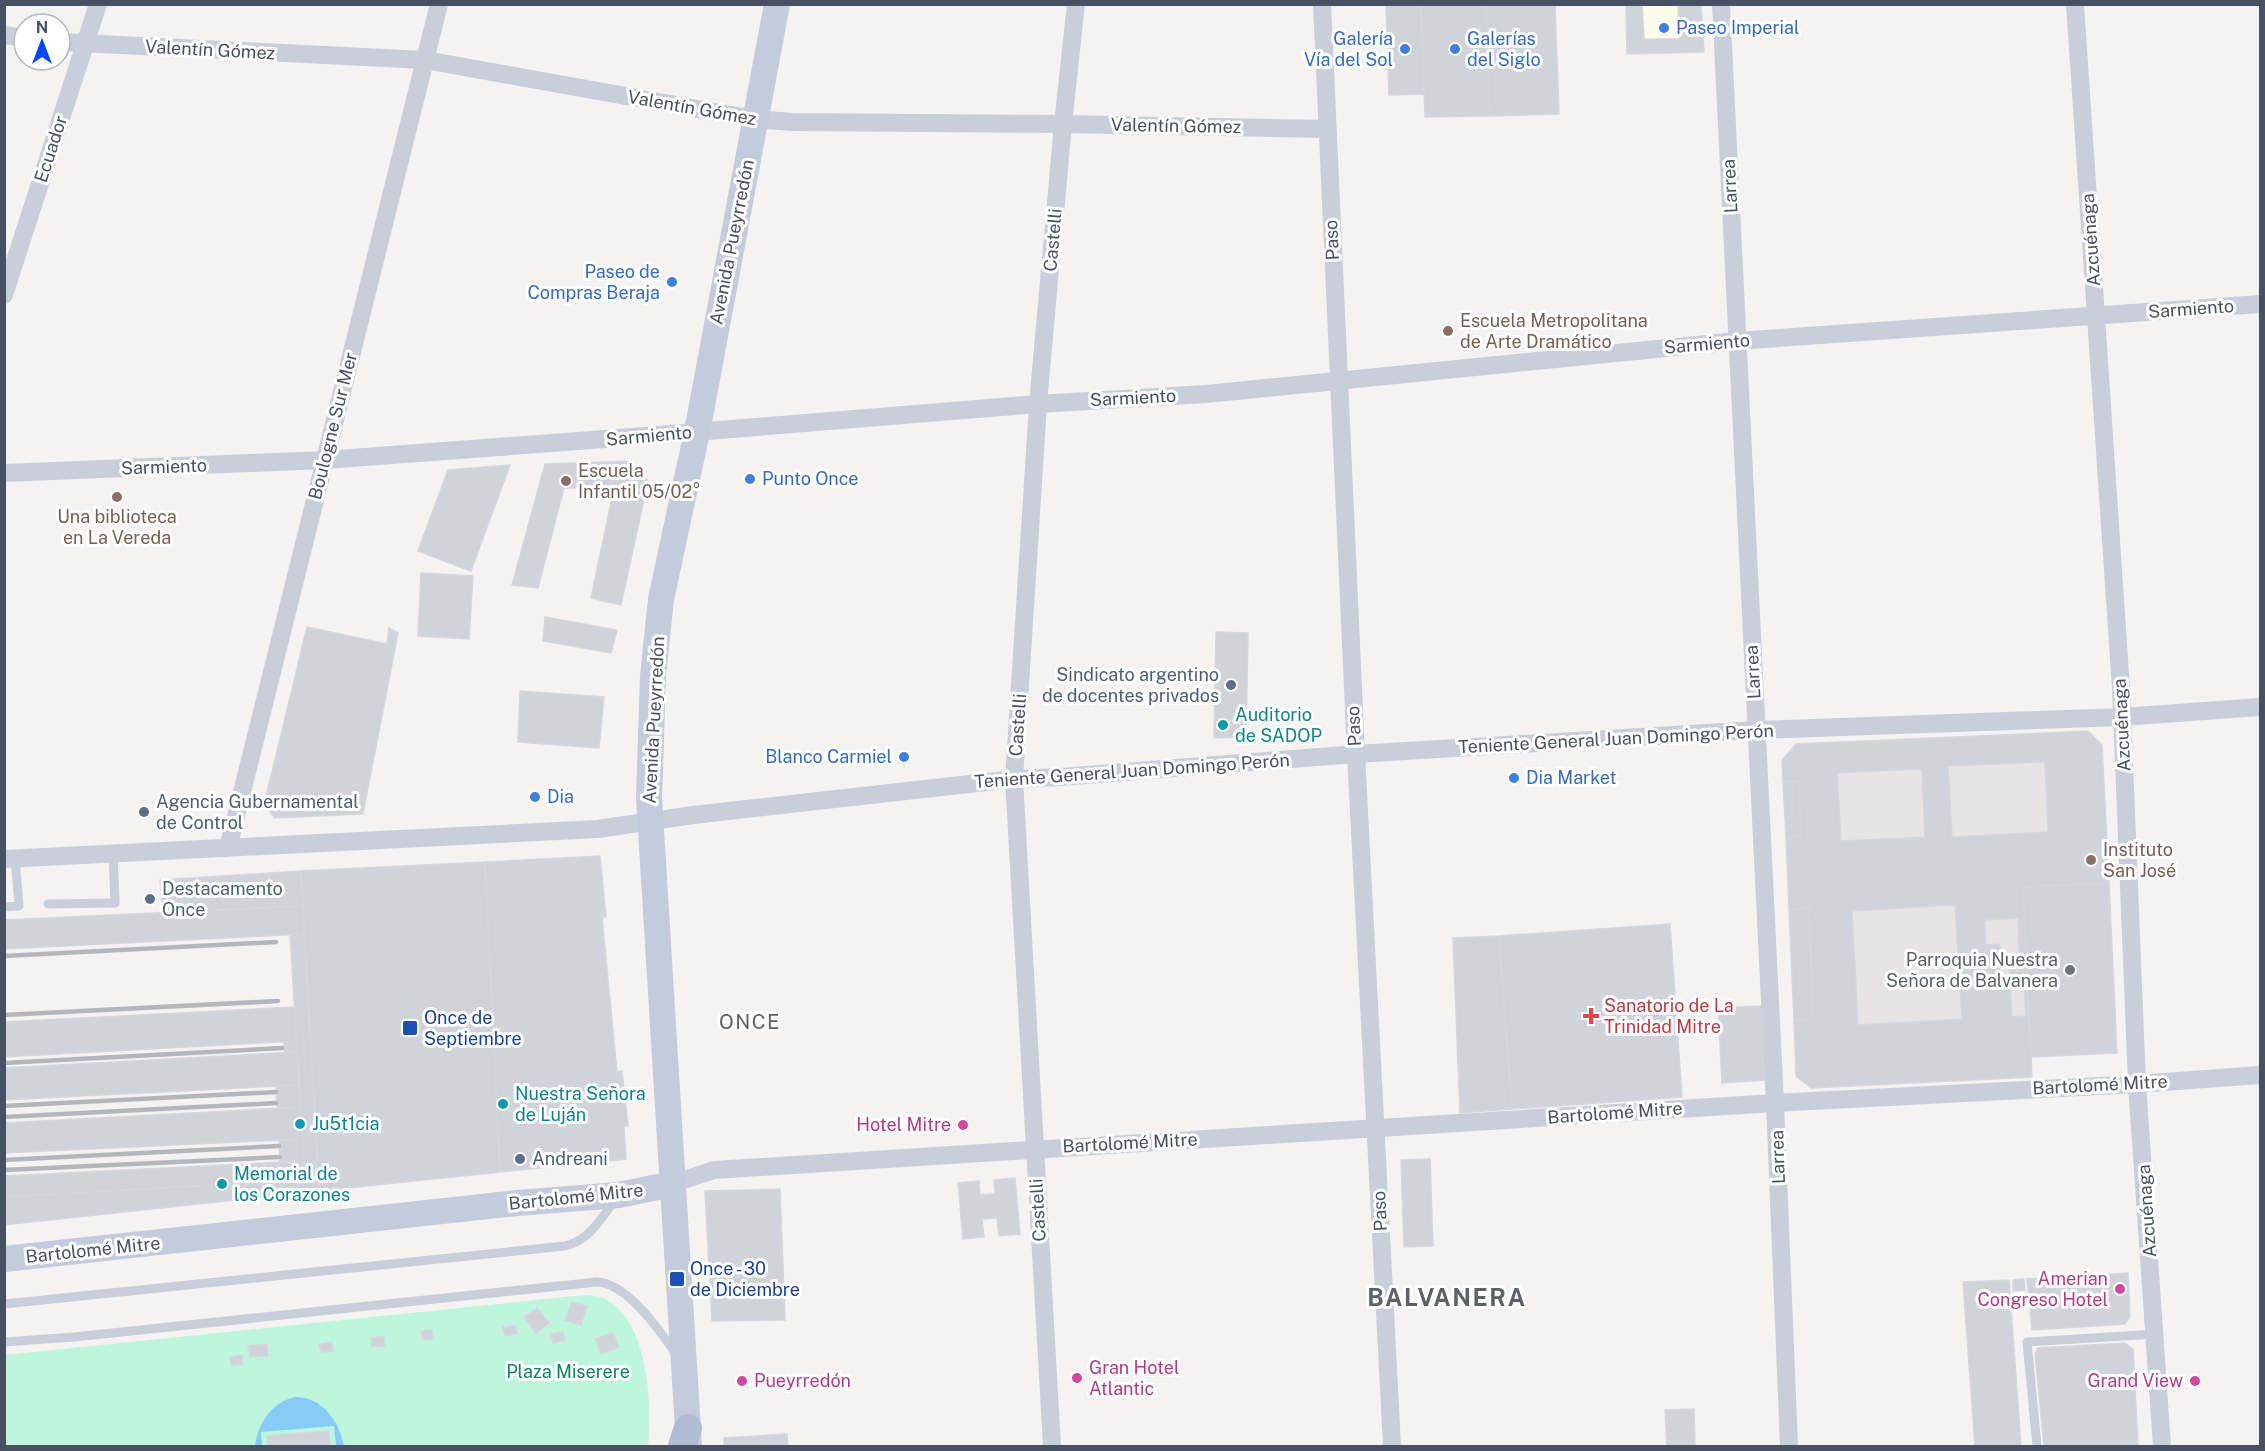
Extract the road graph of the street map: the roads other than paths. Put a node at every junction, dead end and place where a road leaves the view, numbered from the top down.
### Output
1 (98, 4) edge
2 (439, 4) edge
3 (777, 4) edge
4 (1076, 4) edge
5 (1322, 4) edge
6 (1721, 4) edge
7 (2075, 4) edge
8 (72, 43) edge
9 (85, 44) junction
10 (425, 60) junction
11 (754, 119) junction
12 (1063, 124) junction
13 (1327, 129) junction
14 (4, 295) edge
15 (2260, 304) edge
16 (2096, 316) junction
17 (1737, 341) junction
18 (1339, 381) junction
19 (1038, 404) junction
20 (697, 432) junction
21 (325, 460) junction
22 (4, 473) edge
23 (2260, 707) edge
24 (2122, 717) junction
25 (1756, 730) junction
26 (1356, 754) junction
27 (1014, 779) junction
28 (650, 820) junction
29 (228, 848) junction
30 (113, 853) junction
31 (10, 859) edge
32 (48, 904) dead end
33 (4, 907) edge
34 (2260, 1074) edge
35 (2137, 1084) junction
36 (1776, 1103) junction
37 (1376, 1129) junction
38 (1034, 1149) junction
39 (672, 1184) junction
40 (619, 1195) junction
41 (4, 1259) edge
42 (4, 1304) edge
43 (2156, 1334) junction
44 (5, 1342) edge
45 (685, 1369) junction
46 (686, 1440) edge
47 (1052, 1446) edge
48 (1392, 1446) edge
49 (1790, 1446) edge
50 (2037, 1446) edge
51 (2162, 1446) edge

1 - 9 street, Ecuador
2 - 10 street, Boulogne Sur Mer
3 - 11 main road, Avenida Pueyrredón
4 - 12 street, Castelli
5 - 13 street, Paso
6 - 17 street, Larrea
7 - 16 street, Azcuénaga
8 - 9 street, Valentín Gómez
9 - 10 street, Valentín Gómez
9 - 14 street, Ecuador
10 - 11 street, Valentín Gómez
10 - 21 street, Boulogne Sur Mer
11 - 12 street, Valentín Gómez
11 - 20 main road, Avenida Pueyrredón
12 - 13 street, Valentín Gómez
12 - 19 street, Castelli
13 - 18 street, Paso
15 - 16 street, Sarmiento
16 - 17 street, Sarmiento
16 - 24 street, Azcuénaga
17 - 18 street, Sarmiento
17 - 25 street, Larrea
18 - 19 street, Sarmiento
18 - 26 street, Paso
19 - 20 street, Sarmiento
19 - 27 street, Castelli
20 - 21 street, Sarmiento
20 - 28 main road, Avenida Pueyrredón
21 - 22 street, Sarmiento
21 - 29 street, Boulogne Sur Mer
23 - 24 street, Teniente General Juan Domingo Perón
24 - 25 street, Teniente General Juan Domingo Perón
24 - 35 street, Azcuénaga
25 - 26 street, Teniente General Juan Domingo Perón
25 - 36 street, Larrea
26 - 27 street, Teniente General Juan Domingo Perón
26 - 37 street, Paso
27 - 28 street, Teniente General Juan Domingo Perón
27 - 38 street, Castelli
28 - 29 street, Teniente General Juan Domingo Perón
28 - 39 main road, Avenida Pueyrredón
29 - 30 street, Teniente General Juan Domingo Perón
30 - 31 street, Teniente General Juan Domingo Perón
30 - 32 lane
31 - 33 lane
34 - 35 street, Bartolomé Mitre
35 - 36 street, Bartolomé Mitre
35 - 43 street, Azcuénaga
36 - 37 street, Bartolomé Mitre
36 - 49 street, Larrea
37 - 38 street, Bartolomé Mitre
37 - 48 street, Paso
38 - 39 street, Bartolomé Mitre
38 - 47 street, Castelli
39 - 40 main road, Bartolomé Mitre
39 - 45 main road, Avenida Pueyrredón
40 - 41 main road, Bartolomé Mitre
40 - 42 lane
43 - 50 lane
43 - 51 street, Azcuénaga
44 - 45 lane
45 - 46 main road, Avenida Pueyrredón

